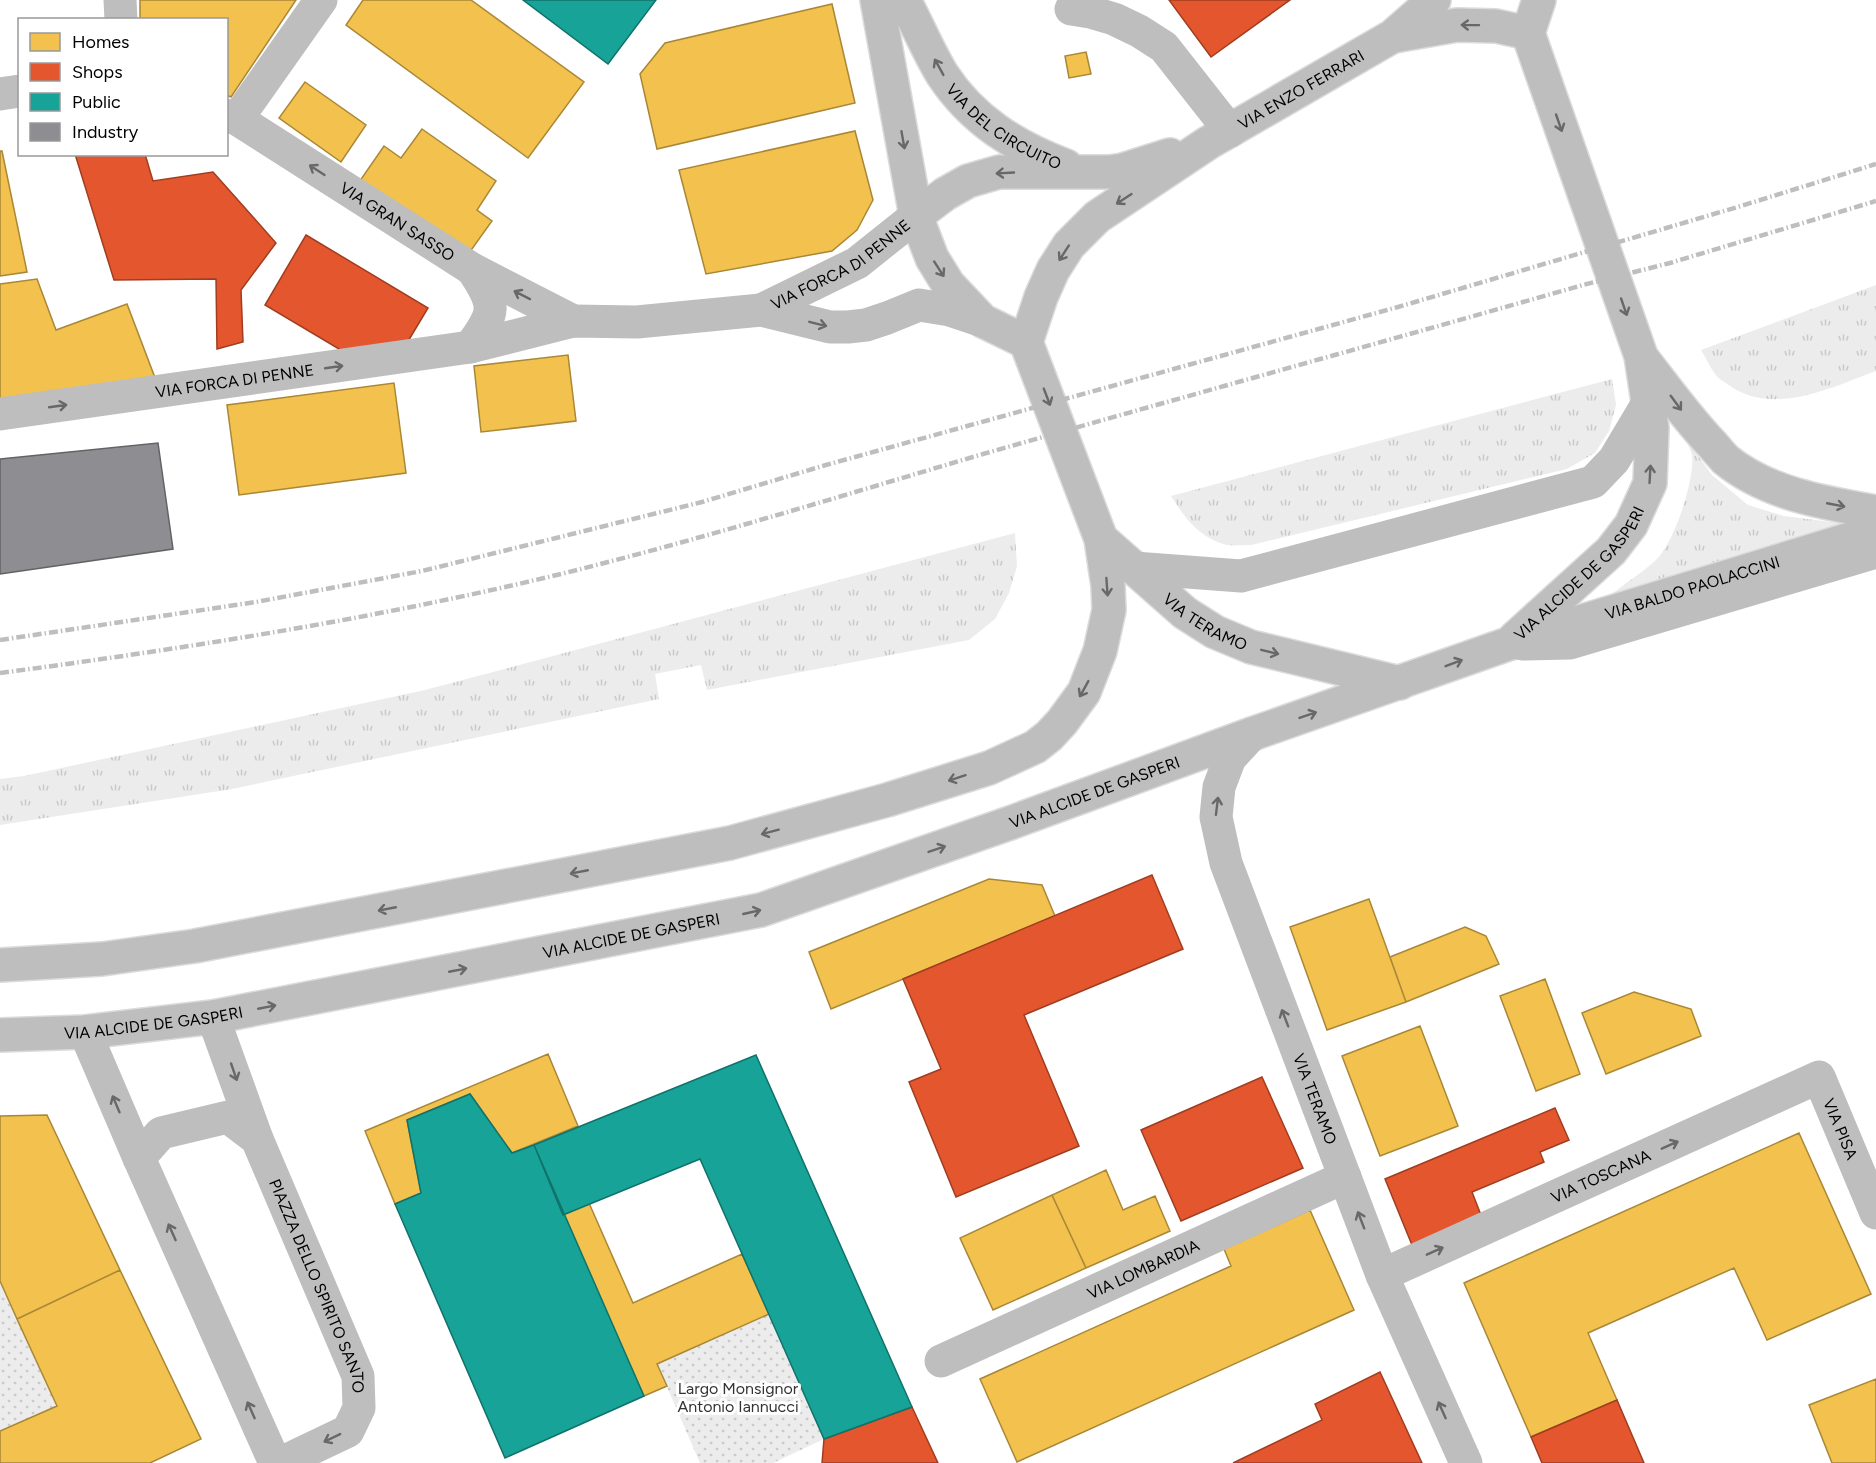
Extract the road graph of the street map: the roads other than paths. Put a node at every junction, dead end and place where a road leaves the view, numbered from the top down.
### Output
1 (120, 0) edge
2 (321, 0) edge
3 (877, 0) edge
4 (904, 0) edge
5 (1409, 0) edge
6 (1434, 0) edge
7 (1539, 0) edge
8 (1071, 9) dead end
9 (121, 18) edge
10 (1528, 33) junction
11 (1393, 36) junction
12 (18, 91) edge
13 (0, 94) edge
14 (232, 117) edge
15 (1219, 137) junction
16 (1084, 173) junction
17 (916, 216) junction
18 (472, 269) junction
19 (761, 310) junction
20 (573, 321) junction
21 (983, 321) junction
22 (1026, 342) junction
23 (470, 347) junction
24 (1641, 356) junction
25 (1648, 403) junction
26 (0, 414) edge
27 (1876, 512) edge
28 (1876, 531) edge
29 (1101, 539) junction
30 (1876, 552) edge
31 (1134, 568) junction
32 (1508, 644) junction
33 (1400, 683) junction
34 (1252, 734) junction
35 (0, 965) edge
36 (213, 1017) junction
37 (85, 1032) junction
38 (0, 1035) edge
39 (1819, 1077) joint
40 (257, 1139) junction
41 (139, 1158) junction
42 (1345, 1177) junction
43 (1876, 1213) edge
44 (1382, 1275) junction
45 (940, 1361) dead end
46 (275, 1463) edge
47 (281, 1463) edge
48 (1466, 1463) edge

1 - 9 main road
2 - 14 main road
3 -> 17 main road
16 -> 4 main road, VIA DEL CIRCUITO
5 - 11 main road
6 - 11 main road, VIA ENZO FERRARI
7 - 10 main road
8 - 15 main road
10 -> 11 main road, VIA ENZO FERRARI
10 -> 24 main road, VIA ALCIDE DE GASPERI
11 - 15 main road, VIA ENZO FERRARI
12 - 13 main road
18 -> 14 main road, VIA GRAN SASSO
15 - 16 main road, VIA ENZO FERRARI
15 -> 22 main road, VIA ENZO FERRARI
16 -> 17 main road, VIA DEL CIRCUITO
17 - 19 main road, VIA FORCA DI PENNE
17 -> 21 main road
20 -> 18 main road, VIA GRAN SASSO
18 - 23 main road
19 - 20 main road, VIA FORCA DI PENNE
19 -> 21 main road, VIA FORCA DI PENNE
20 - 23 main road, VIA FORCA DI PENNE
21 - 22 main road
22 -> 29 main road, VIA TERAMO
26 -> 23 main road, VIA FORCA DI PENNE
24 - 25 main road, VIA ALCIDE DE GASPERI
24 -> 27 main road
25 - 31 main road
32 -> 25 main road, VIA ALCIDE DE GASPERI
28 - 32 main road, VIA BALDO PAOLACCINI
29 - 31 main road, VIA TERAMO
29 -> 35 main road, VIA TERAMO
30 - 32 main road
31 -> 33 main road, VIA TERAMO
33 -> 32 main road, VIA ALCIDE DE GASPERI
34 -> 33 main road, VIA ALCIDE DE GASPERI
36 -> 34 main road, VIA ALCIDE DE GASPERI
42 -> 34 main road, VIA TERAMO
36 - 37 main road, VIA ALCIDE DE GASPERI
36 -> 40 main road, PIAZZA DELLO SPIRITO SANTO
37 - 38 main road, VIA ALCIDE DE GASPERI
41 -> 37 main road
39 - 43 main road, VIA PISA
44 -> 39 main road, VIA TOSCANA
40 - 41 main road, PIAZZA DELLO SPIRITO SANTO
40 -> 47 main road, PIAZZA DELLO SPIRITO SANTO
46 -> 41 main road
44 -> 42 main road, VIA TERAMO
42 - 45 main road, VIA LOMBARDIA
48 -> 44 main road, VIA TERAMO

